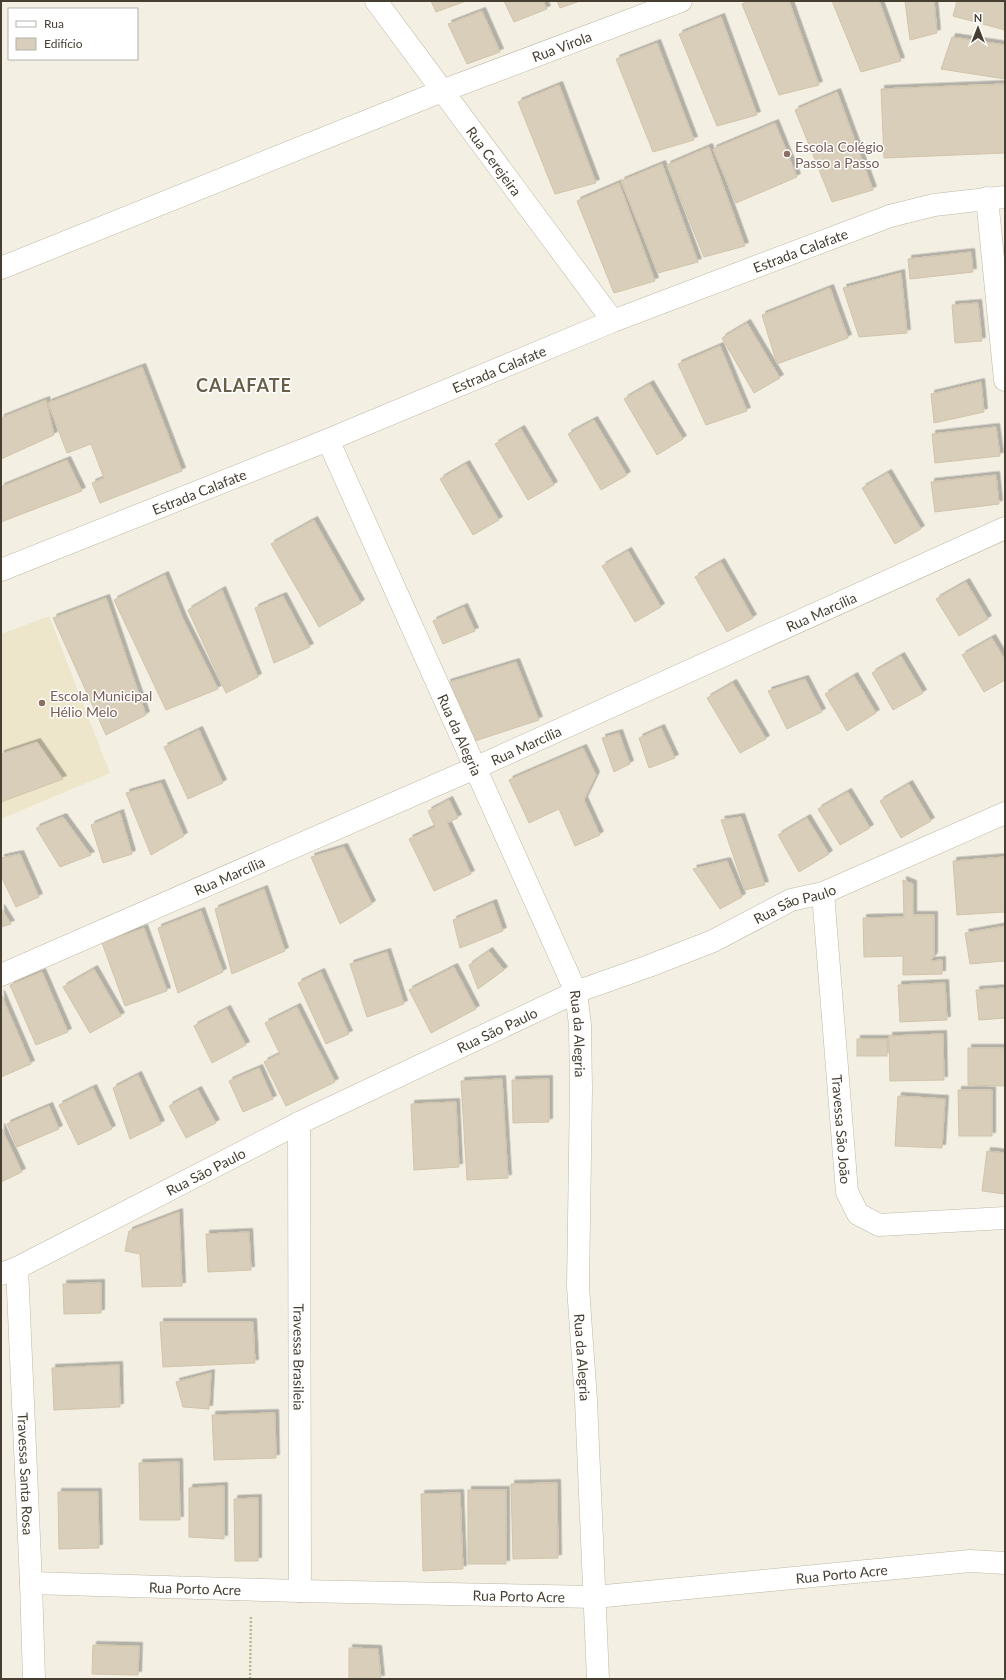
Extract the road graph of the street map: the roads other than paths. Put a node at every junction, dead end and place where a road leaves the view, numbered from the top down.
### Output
1 (376, 1) edge
2 (682, 1) edge
3 (442, 91) junction
4 (996, 198) edge
5 (1, 268) edge
6 (613, 321) junction
7 (1005, 380) edge
8 (328, 440) junction
9 (1005, 528) edge
10 (1, 570) edge
11 (475, 768) junction
12 (1005, 813) edge
13 (823, 893) junction
14 (1, 975) edge
15 (576, 992) junction
16 (299, 1123) junction
17 (1005, 1218) edge
18 (9, 1271) edge
19 (1005, 1563) edge
20 (32, 1583) junction
21 (300, 1591) junction
22 (595, 1597) junction
23 (34, 1679) edge
24 (598, 1679) edge

1 - 3 street, Rua Cerejeira
2 - 3 street, Rua Virola
3 - 5 street, Rua Virola
3 - 6 street, Rua Cerejeira
4 - 6 street, Estrada Calafate
4 - 7 street
6 - 8 street, Estrada Calafate
8 - 10 street, Estrada Calafate
8 - 11 street, Rua da Alegria
9 - 11 street, Rua Marcília
11 - 14 street, Rua Marcília
11 - 15 street, Rua da Alegria
12 - 13 street, Rua São Paulo
13 - 15 street, Rua São Paulo
13 - 17 street, Travessa São João
15 - 16 street, Rua São Paulo
15 - 22 street, Rua da Alegria
16 - 18 street, Rua São Paulo
16 - 21 street, Travessa Brasileia
18 - 20 street, Travessa Santa Rosa
19 - 22 street, Rua Porto Acre
20 - 21 street, Rua Porto Acre
20 - 23 street, Travessa Santa Rosa
21 - 22 street, Rua Porto Acre
22 - 24 street, Rua da Alegria

